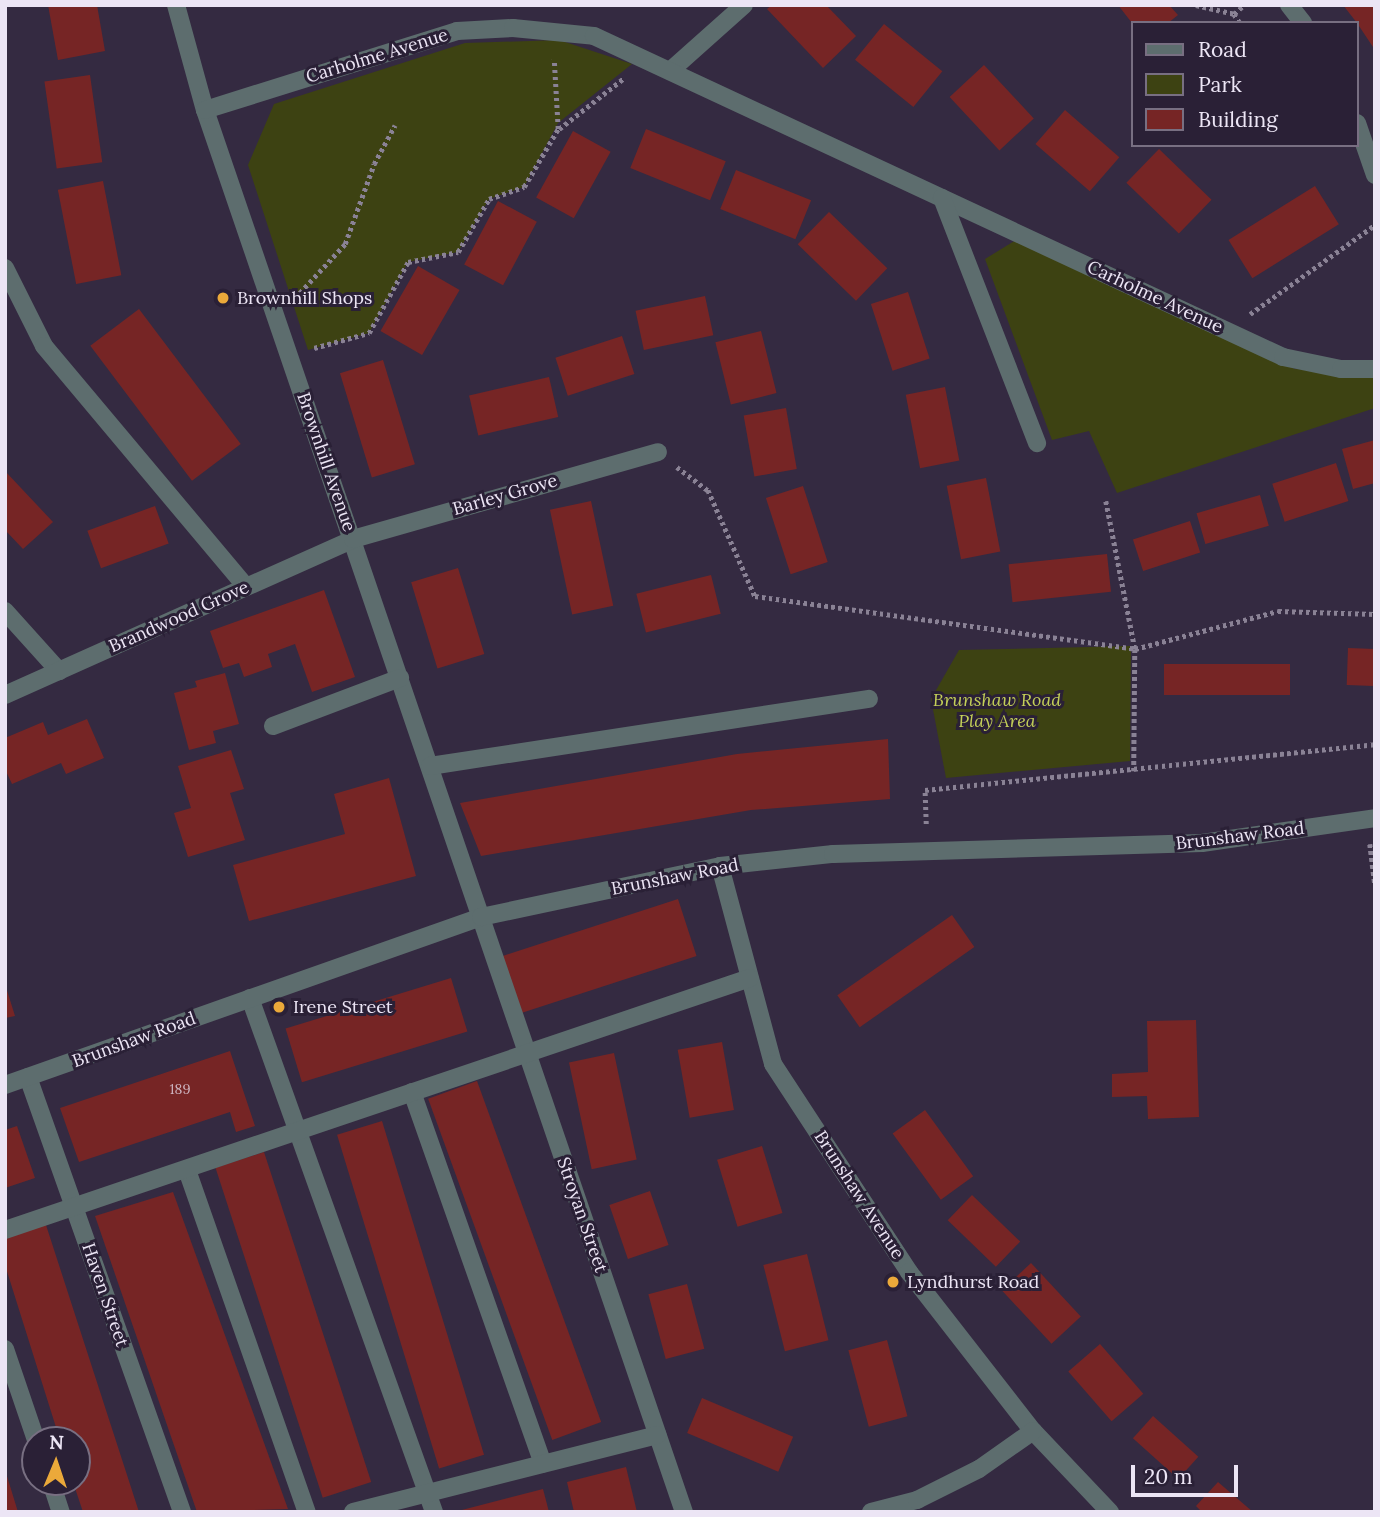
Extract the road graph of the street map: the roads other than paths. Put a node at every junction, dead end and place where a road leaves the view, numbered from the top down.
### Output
1 (176, 5) edge
2 (744, 5) edge
3 (1289, 5) edge
4 (1301, 21) edge
5 (670, 71) junction
6 (205, 110) junction
7 (1359, 129) edge
8 (1375, 175) edge
9 (942, 198) junction
10 (5, 268) edge
11 (1375, 369) edge
12 (1037, 443) dead end
13 (658, 452) road end
14 (353, 539) junction
15 (246, 587) junction
16 (5, 611) edge
17 (59, 671) junction
18 (400, 678) junction
19 (5, 695) edge
20 (869, 699) dead end
21 (274, 726) dead end
22 (430, 766) junction
23 (1371, 818) edge
24 (720, 866) junction
25 (481, 917) junction
26 (750, 978) junction
27 (250, 998) junction
28 (527, 1052) junction
29 (28, 1077) junction
30 (5, 1085) edge
31 (412, 1092) junction
32 (298, 1132) junction
33 (187, 1170) junction
34 (74, 1207) junction
35 (5, 1230) edge
36 (5, 1349) edge
37 (31, 1426) edge
38 (1033, 1431) junction
39 (657, 1435) junction
40 (543, 1464) junction
41 (427, 1493) junction
42 (920, 1506) edge
43 (182, 1512) edge
44 (307, 1512) edge
45 (353, 1512) edge
46 (434, 1512) edge
47 (684, 1512) edge
48 (871, 1512) edge
49 (1110, 1512) edge

1 - 6 street, Brownhill Avenue
2 - 5 street
3 - 4 street
5 - 6 street, Carholme Avenue
5 - 9 street, Carholme Avenue
6 - 14 street, Brownhill Avenue
7 - 8 street
9 - 11 street, Carholme Avenue
9 - 12 street
10 - 15 street
13 - 14 street, Barley Grove
14 - 15 street, Brandwood Grove
14 - 18 street, Brownhill Avenue
15 - 17 street, Brandwood Grove
16 - 17 street
17 - 19 street, Brandwood Grove
18 - 21 street
18 - 22 street, Brownhill Avenue
20 - 22 street
22 - 25 street, Brownhill Avenue
23 - 24 street, Brunshaw Road
24 - 25 street, Brunshaw Road
24 - 26 street, Brunshaw Avenue
25 - 27 street, Brunshaw Road
25 - 28 street, Stroyan Street
26 - 28 street
26 - 38 street, Brunshaw Avenue
27 - 29 street, Brunshaw Road
27 - 32 street
28 - 31 street
28 - 39 street, Stroyan Street
29 - 30 street, Brunshaw Road
29 - 34 street, Haven Street
31 - 32 street
31 - 40 street
32 - 33 street
32 - 41 street
33 - 34 street
33 - 44 street
34 - 35 street
34 - 43 street, Haven Street
36 - 37 street
38 - 42 street
38 - 49 street, Brunshaw Avenue
39 - 40 street
39 - 47 street, Stroyan Street
40 - 41 street
41 - 45 street
41 - 46 street
42 - 48 street

